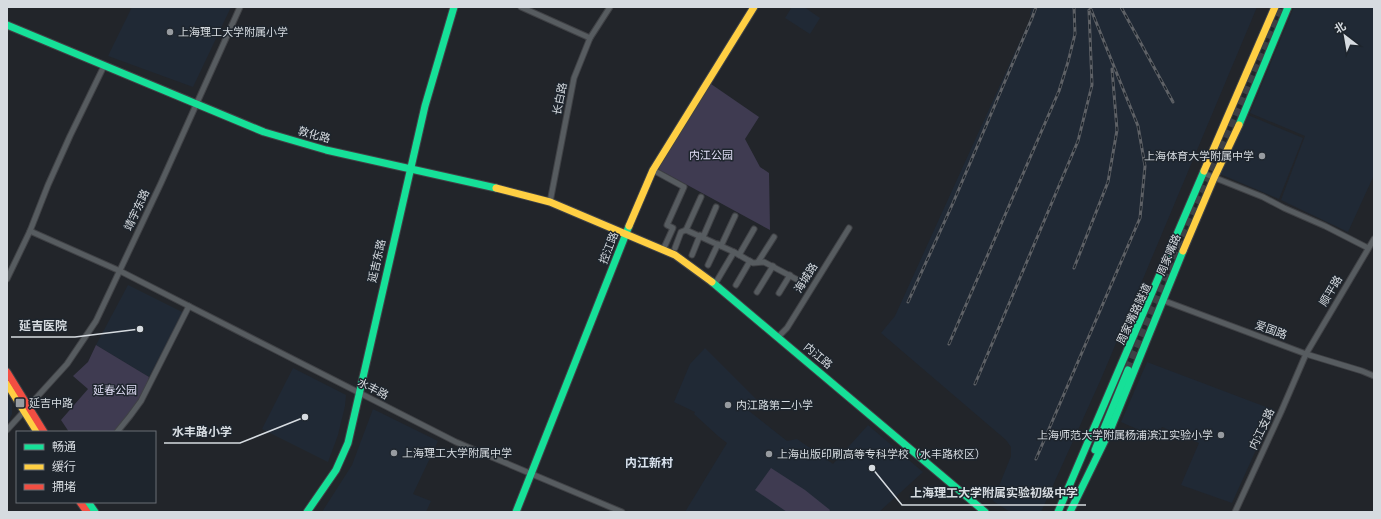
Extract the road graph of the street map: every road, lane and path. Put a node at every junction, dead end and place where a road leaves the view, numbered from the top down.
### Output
1 (240, 7) edge
2 (454, 7) edge
3 (521, 7) edge
4 (610, 7) edge
5 (754, 7) edge
6 (1275, 7) edge
7 (1288, 7) edge
8 (7, 25) edge
9 (590, 38) junction
10 (104, 66) junction
11 (196, 104) junction
12 (411, 169) junction
13 (653, 170) junction
14 (1203, 173) junction
15 (1214, 178) junction
16 (1203, 184) dead end
17 (701, 197) dead end
18 (550, 202) junction
19 (716, 207) dead end
20 (735, 216) dead end
21 (849, 228) dead end
22 (754, 229) dead end
23 (686, 230) junction
24 (30, 231) junction
25 (626, 234) junction
26 (702, 236) junction
27 (774, 237) dead end
28 (1374, 239) edge
29 (720, 245) junction
30 (675, 248) dead end
31 (1368, 248) junction
32 (663, 250) junction
33 (734, 252) junction
34 (692, 255) dead end
35 (739, 255) junction
36 (750, 262) junction
37 (758, 262) junction
38 (708, 265) dead end
39 (773, 266) junction
40 (120, 271) junction
41 (790, 275) junction
42 (7, 279) edge
43 (798, 280) dead end
44 (715, 284) junction
45 (736, 285) dead end
46 (757, 292) dead end
47 (779, 293) dead end
48 (1162, 300) junction
49 (189, 306) junction
50 (778, 337) junction
51 (1306, 354) junction
52 (1122, 364) junction
53 (1128, 370) tunnel mouth
54 (7, 372) edge
55 (1374, 376) edge
56 (7, 384) edge
57 (360, 393) junction
58 (26, 409) junction
59 (7, 430) edge
60 (37, 431) edge
61 (43, 431) edge
62 (118, 431) edge
63 (531, 474) junction
64 (81, 503) edge
65 (89, 503) edge
66 (87, 512) edge
67 (96, 512) edge
68 (307, 512) edge
69 (516, 512) edge
70 (622, 512) edge
71 (985, 512) edge
72 (1058, 512) edge
73 (1069, 512) edge
74 (1235, 512) edge

1 - 11 street, 靖宇东路
2 - 12 main road, 延吉东路
3 - 9 street
4 - 9 street, 长白路
5 - 13 main road, 控江路
6 - 14 main road, 周家嘴路
7 - 15 main road, 周家嘴路
8 - 10 main road, 敦化路
9 - 18 street, 长白路
10 - 11 main road, 敦化路
10 - 24 street
11 - 12 main road, 敦化路
11 - 40 street, 靖宇东路
12 - 18 main road, 敦化路
12 - 57 main road, 延吉东路
13 - 25 main road, 控江路
13 - 32 street
14 - 15 street
14 - 52 main road, 周家嘴路
15 - 31 street
15 - 48 main road, 周家嘴路
16 - 52 main road, 周家嘴路隧道
17 - 23 street
18 - 25 main road, 敦化路
19 - 26 street
20 - 29 street
21 - 50 street, 海城路
22 - 35 street
23 - 26 street
23 - 30 street
24 - 40 street, 水丰路
24 - 42 street
25 - 32 main road, 内江路
25 - 63 main road, 控江路
26 - 29 street
26 - 34 street
27 - 37 street
28 - 31 street, 顺平路
29 - 33 street
29 - 38 street
31 - 51 street, 顺平路
32 - 44 main road, 内江路
33 - 35 street
33 - 44 street
35 - 36 street
36 - 37 street
36 - 45 street
37 - 39 street
39 - 41 street
39 - 46 street
40 - 49 street, 水丰路
40 - 58 street, 靖宇东路
41 - 43 street
41 - 47 street
44 - 50 main road, 内江路
48 - 51 street, 爱国路
48 - 73 main road, 周家嘴路
49 - 57 street, 水丰路
49 - 62 street
50 - 71 main road, 内江路
51 - 55 street, 爱国路
51 - 74 street, 内江支路
52 - 72 main road, 周家嘴路
53 - 73 main road
54 - 58 main road
56 - 58 main road
57 - 63 street, 水丰路
57 - 68 main road, 延吉东路
58 - 59 street, 靖宇东路
58 - 60 main road
58 - 61 main road
63 - 69 main road, 控江路
63 - 70 street, 水丰路
64 - 66 main road
65 - 67 main road

